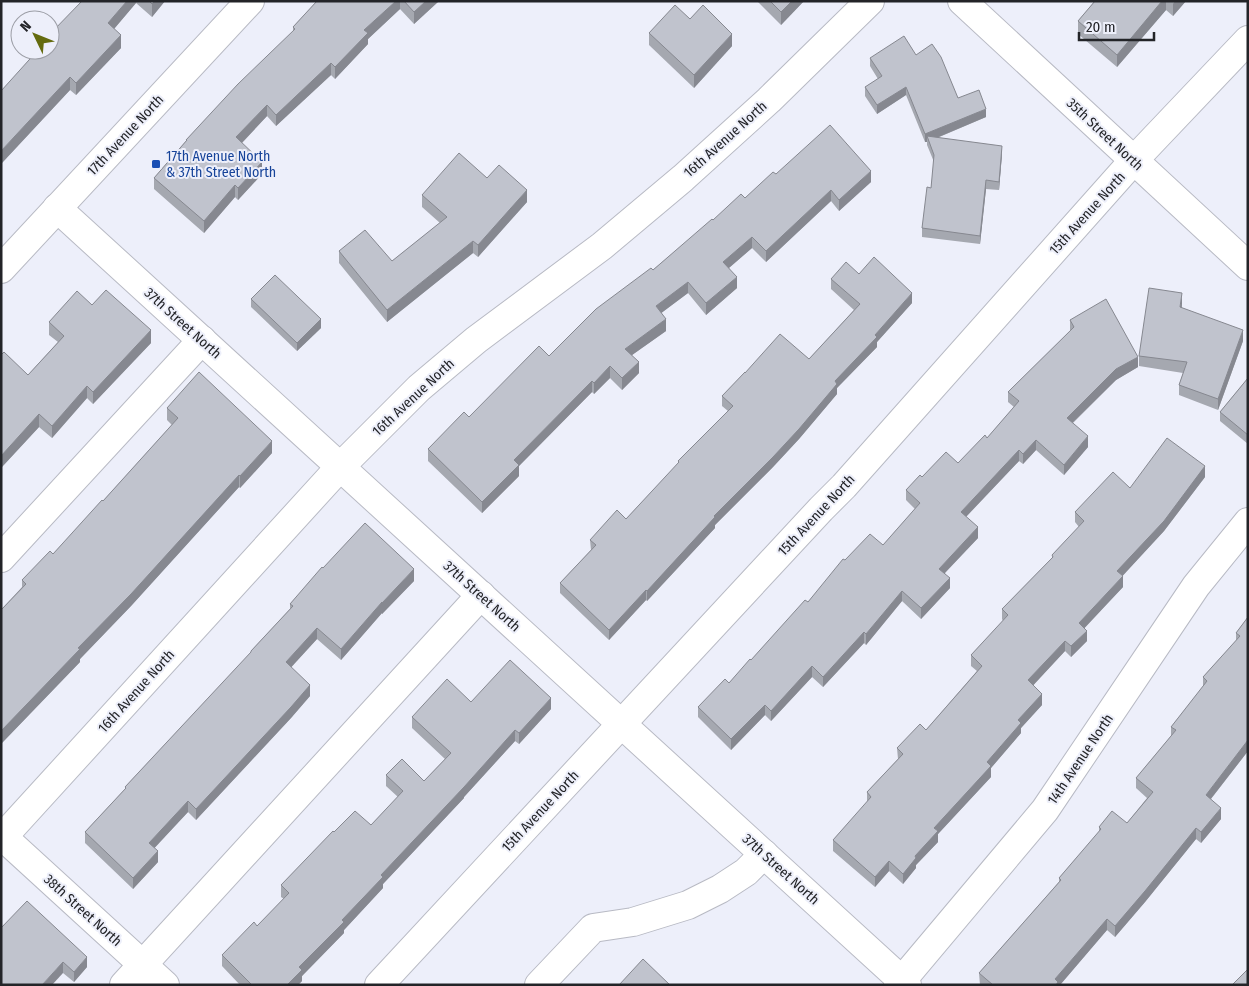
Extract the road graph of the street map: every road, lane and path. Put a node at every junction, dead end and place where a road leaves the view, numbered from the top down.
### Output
1 (250, 1) edge
2 (870, 1) edge
3 (962, 1) edge
4 (1248, 40) edge
5 (1134, 160) junction
6 (57, 208) junction
7 (1248, 266) edge
8 (1, 269) edge
9 (202, 340) junction
10 (340, 466) junction
11 (1248, 522) edge
12 (1, 558) edge
13 (481, 595) junction
14 (621, 723) junction
15 (2, 837) edge
16 (764, 854) junction
17 (143, 964) junction
18 (903, 983) edge
19 (124, 985) edge
20 (165, 985) edge
21 (379, 985) edge
22 (539, 985) edge

1 - 6 street, 17th Avenue North
2 - 10 street, 16th Avenue North
3 - 5 street, 35th Street North
4 - 5 street, 15th Avenue North
5 - 7 street, 35th Street North
5 - 14 street, 15th Avenue North
6 - 8 street, 17th Avenue North
6 - 9 street, 37th Street North
9 - 10 street, 37th Street North
9 - 12 street
10 - 13 street, 37th Street North
10 - 15 street, 16th Avenue North
11 - 18 street, 14th Avenue North
13 - 14 street, 37th Street North
13 - 17 street
14 - 16 street, 37th Street North
14 - 21 street, 15th Avenue North
15 - 17 street, 38th Street North
16 - 18 street, 37th Street North
16 - 22 street
17 - 19 street
17 - 20 street, 38th Street North

